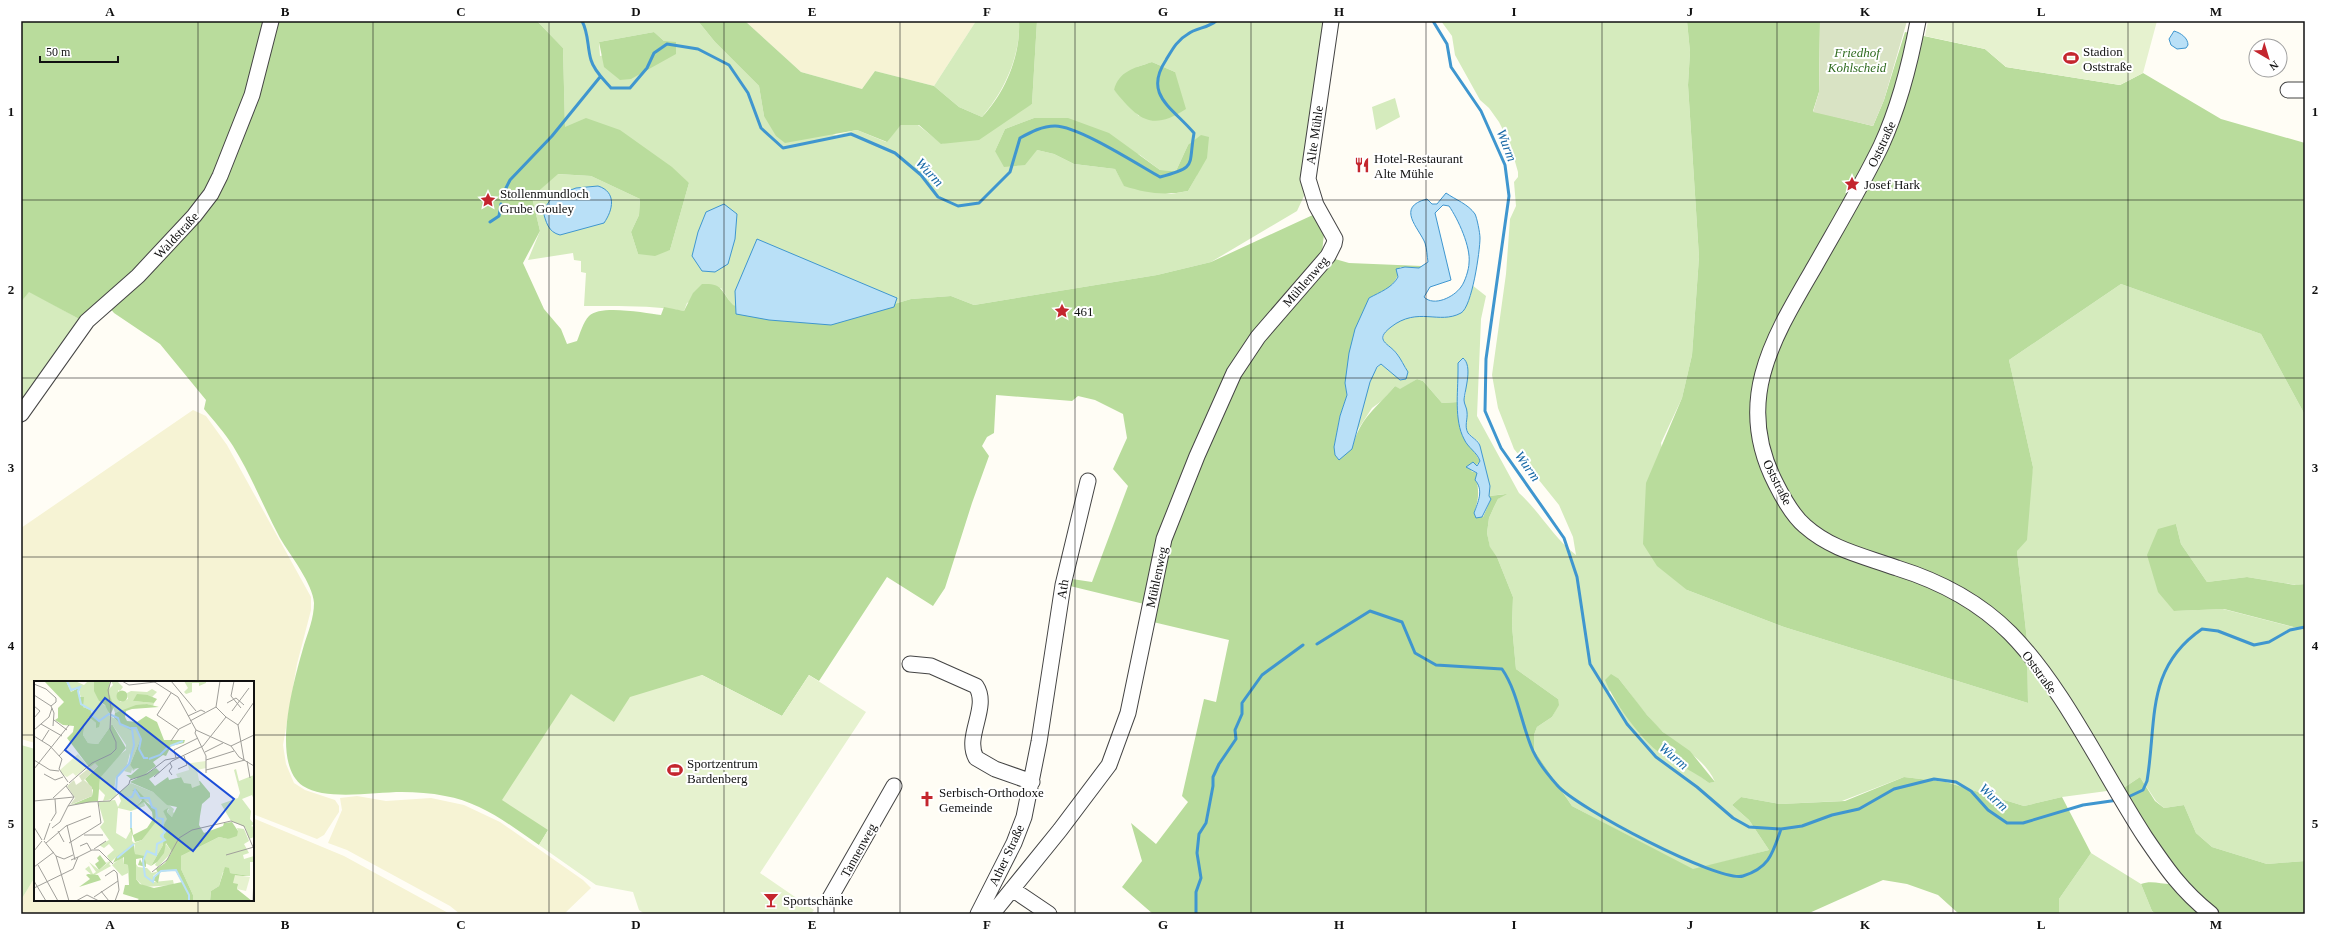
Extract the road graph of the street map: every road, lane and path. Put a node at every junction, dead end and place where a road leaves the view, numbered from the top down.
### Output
1 (271, 21) edge
2 (1331, 21) edge
3 (1918, 21) edge
4 (2288, 90) dead end
5 (2305, 90) edge
6 (1334, 244) joint
7 (21, 414) edge
8 (1088, 481) dead end
9 (910, 664) dead end
10 (1046, 699) joint
11 (1032, 782) junction
12 (894, 786) dead end
13 (1012, 889) junction
14 (826, 914) edge
15 (978, 914) edge
16 (992, 914) edge
17 (1049, 914) edge
18 (2211, 914) edge

1 - 7 street, Waldstraße
2 - 6 street, Alte Mühle
3 - 18 street, Oststraße
4 - 5 street
6 - 13 street, Mühlenweg
8 - 10 street, Ath
9 - 11 street
10 - 11 street, Ather Straße
11 - 15 street, Ather Straße
12 - 14 street, Tannenweg
13 - 16 street, Mühlenweg
13 - 17 street

